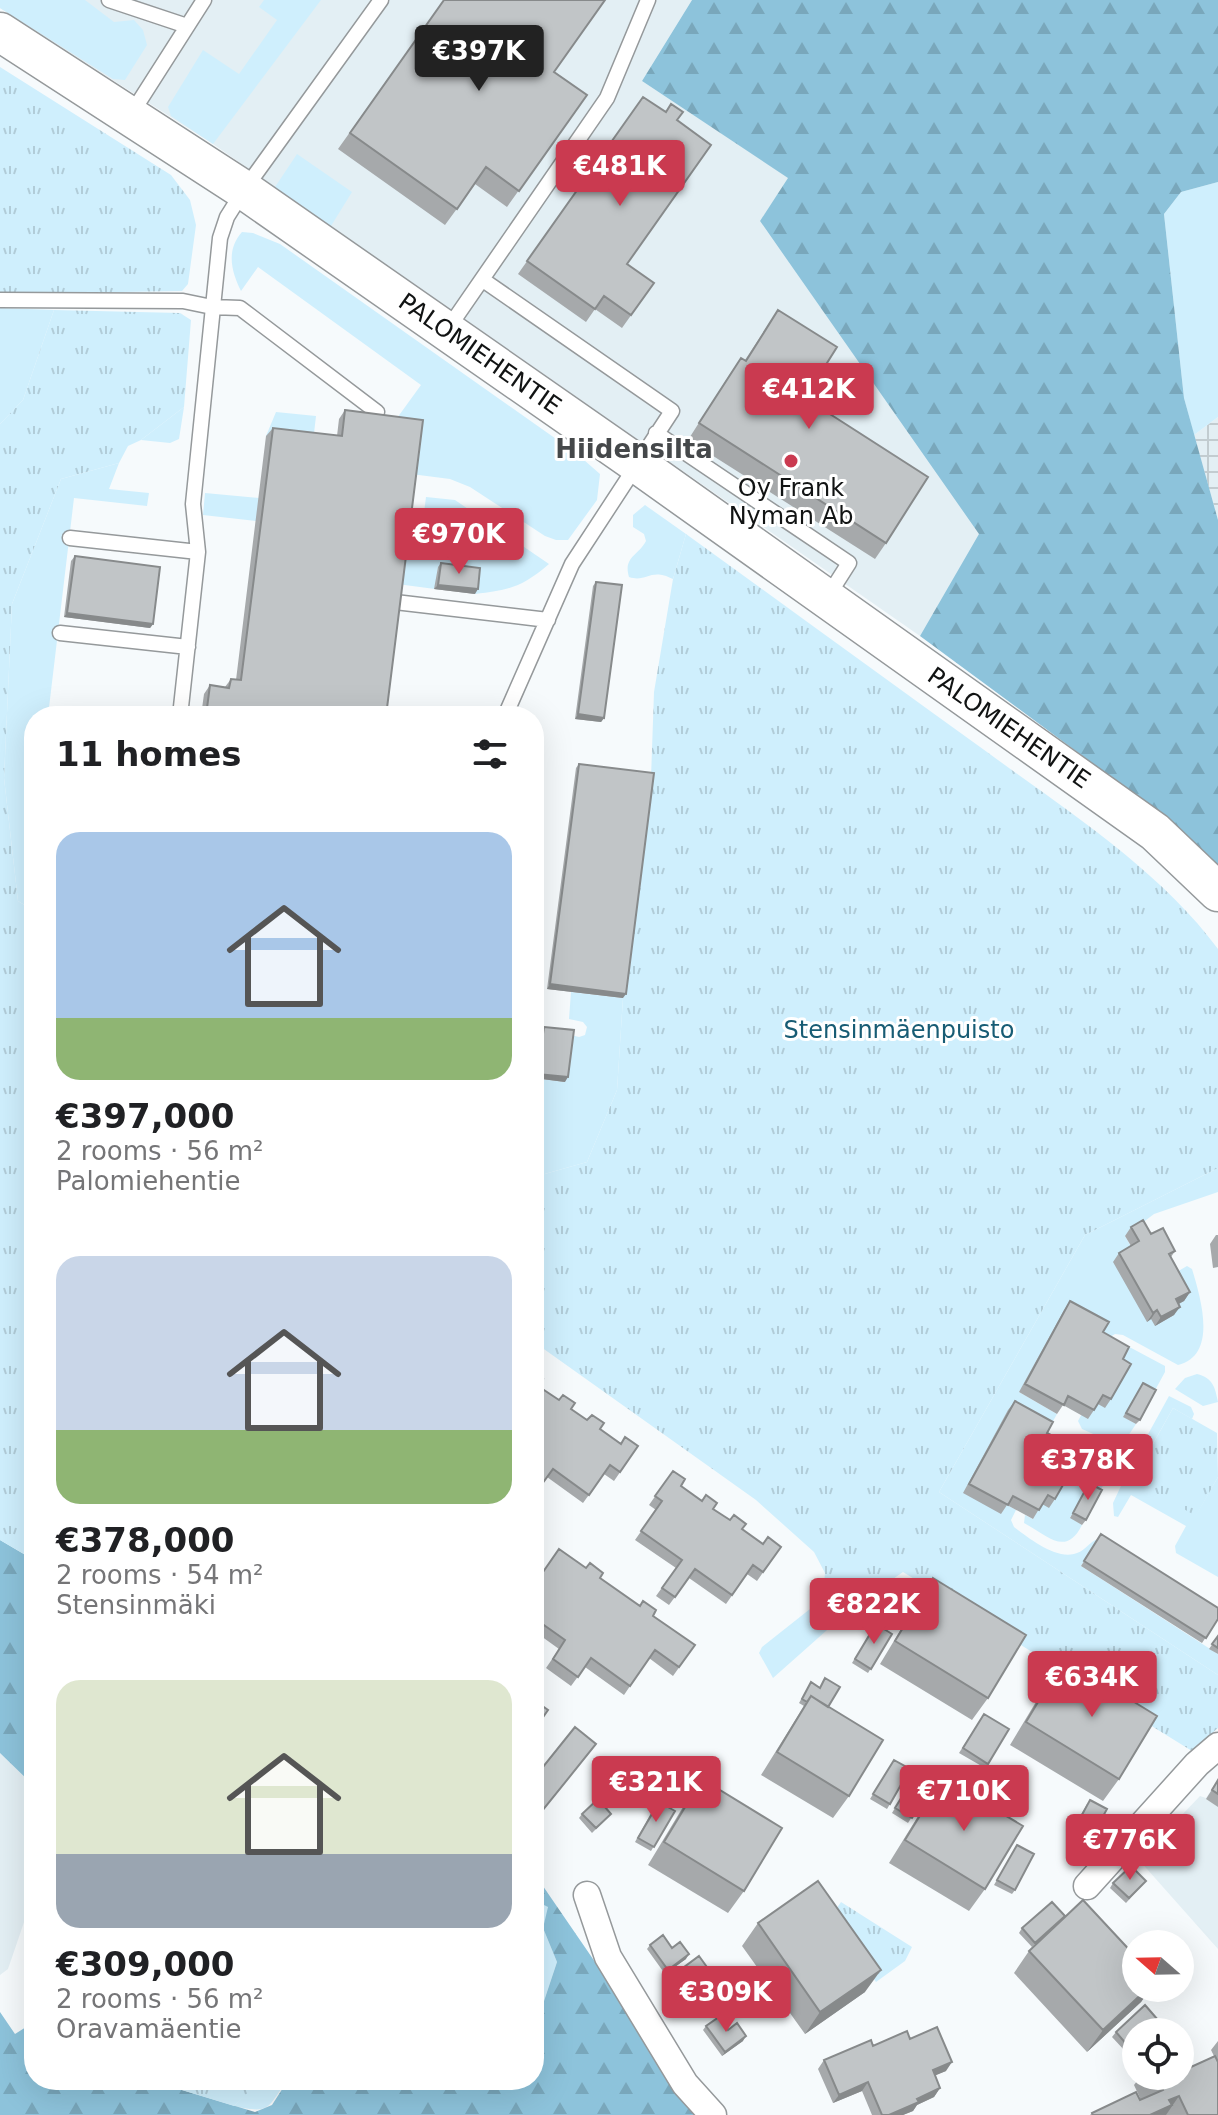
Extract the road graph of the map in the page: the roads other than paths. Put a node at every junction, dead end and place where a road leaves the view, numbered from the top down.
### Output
1 (109, 0) edge
2 (204, 0) edge
3 (381, 0) edge
4 (648, 0) edge
5 (187, 26) junction
6 (0, 32) edge
7 (130, 116) junction
8 (244, 190) junction
9 (483, 280) junction
10 (0, 300) edge
11 (212, 307) junction
12 (446, 330) junction
13 (377, 412) edge
14 (646, 448) junction
15 (70, 538) dead end
16 (198, 552) junction
17 (395, 602) edge
18 (548, 620) junction
19 (60, 633) dead end
20 (188, 647) junction
21 (181, 706) edge
22 (509, 706) edge
23 (1218, 892) edge
24 (1218, 1746) edge
25 (1087, 1886) dead end
26 (587, 1895) dead end
27 (713, 2115) edge

1 - 5 lane
2 - 5 lane
3 - 8 lane
4 - 9 lane
5 - 7 lane
6 - 7 street, PALOMIEHENTIE
7 - 8 street, PALOMIEHENTIE
8 - 11 lane
8 - 12 street, PALOMIEHENTIE
9 - 12 lane
9 - 14 lane
10 - 11 lane
11 - 13 lane
11 - 16 lane
12 - 14 street, PALOMIEHENTIE
14 - 18 lane
14 - 23 street, PALOMIEHENTIE
15 - 16 lane
16 - 20 lane
17 - 18 lane
18 - 22 lane
19 - 20 lane
20 - 21 lane
24 - 25 street
26 - 27 street

